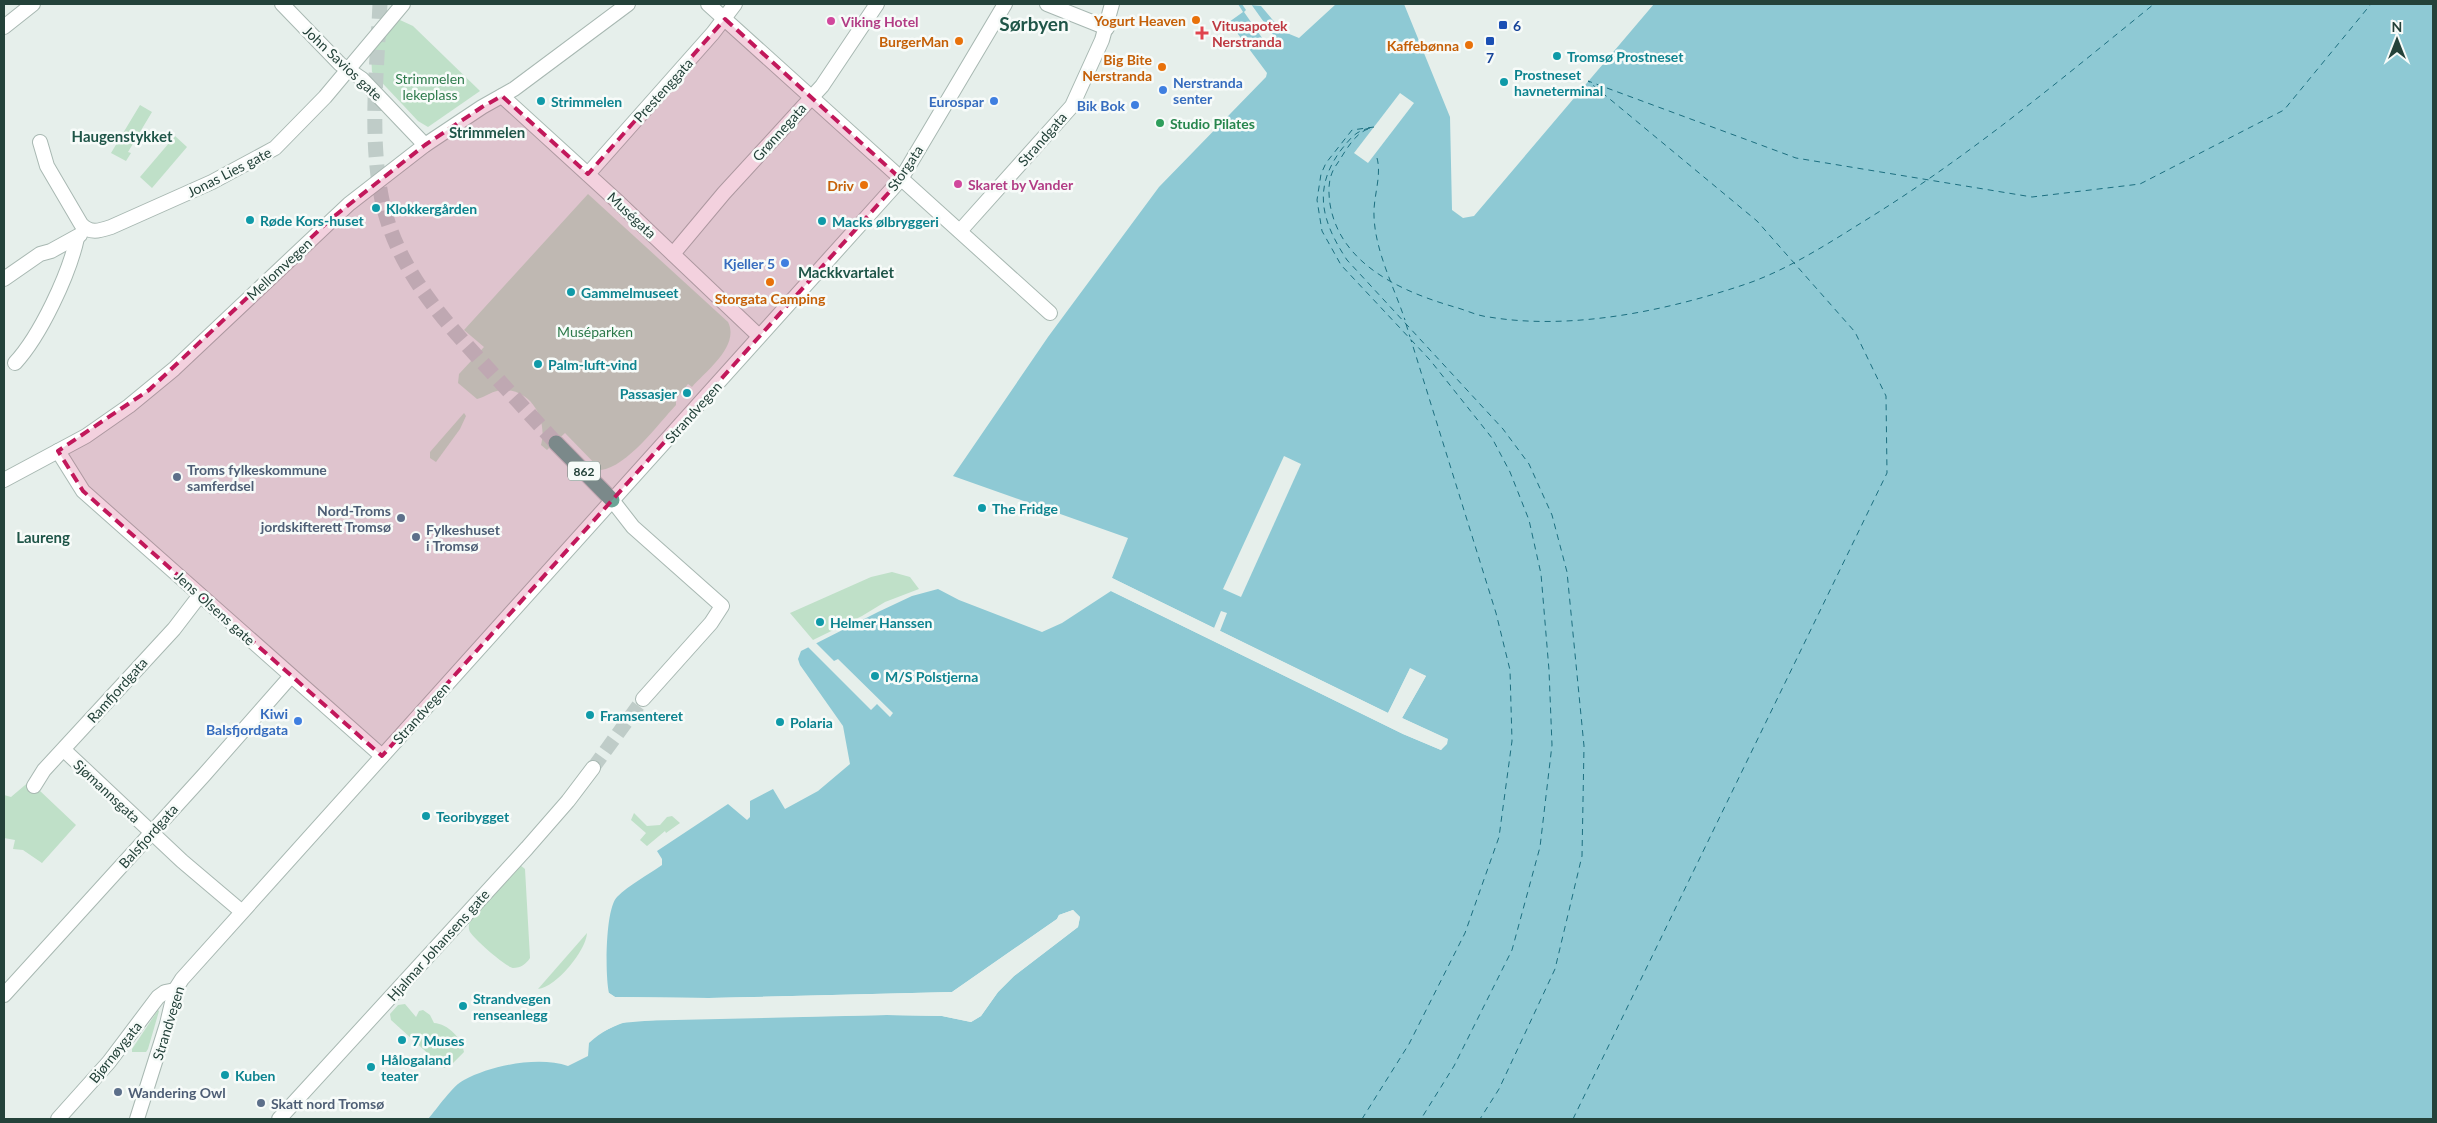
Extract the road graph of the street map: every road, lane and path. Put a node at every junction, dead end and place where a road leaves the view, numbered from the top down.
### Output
1 (33, 4) edge
2 (282, 4) edge
3 (628, 4) edge
4 (708, 4) edge
5 (735, 4) edge
6 (877, 4) edge
7 (1005, 4) edge
8 (1047, 4) edge
9 (1112, 4) edge
10 (399, 5) edge
11 (725, 19) junction
12 (4, 26) edge
13 (1106, 28) junction
14 (350, 69) junction
15 (502, 96) junction
16 (811, 97) junction
17 (40, 142) dead end
18 (425, 145) junction
19 (588, 174) junction
20 (901, 179) junction
21 (960, 231) junction
22 (82, 234) junction
23 (673, 254) junction
24 (4, 279) edge
25 (1050, 313) dead end
26 (760, 336) junction
27 (14, 363) dead end
28 (556, 443) tunnel mouth
29 (58, 451) junction
30 (4, 480) edge
31 (612, 500) junction
32 (200, 595) junction
33 (291, 676) junction
34 (643, 699) tunnel mouth
35 (64, 750) junction
36 (382, 756) junction
37 (593, 768) tunnel mouth
38 (34, 786) dead end
39 (151, 832) junction
40 (242, 911) junction
41 (175, 990) junction
42 (4, 995) edge
43 (58, 1119) edge
44 (137, 1119) edge
45 (279, 1119) edge

1 - 12 street
2 - 14 street, John Savios gate
3 - 15 street, Mellomvegen
4 - 11 street
5 - 11 street, Prestenggata
6 - 16 street, Grønnegata
7 - 20 street, Storgata
8 - 13 street
9 - 13 street, Strandgata
10 - 14 street, Jonas Lies gate
11 - 16 street
11 - 19 street, Prestenggata
13 - 21 street, Strandgata
14 - 18 street, John Savios gate
14 - 22 street, Jonas Lies gate
15 - 18 street, Mellomvegen
15 - 19 street, Muségata
16 - 20 street
16 - 23 street, Grønnegata
17 - 22 street
18 - 29 street, Mellomvegen
19 - 23 street, Muségata
20 - 21 street
20 - 26 street, Storgata
21 - 25 street
22 - 24 street, Jonas Lies gate
22 - 27 street
23 - 26 street, Muségata
26 - 31 street, Strandvegen
28 - 31 main road, 862
29 - 30 street, Mellomvegen
29 - 32 street, Jens Olsens gate
31 - 34 street
31 - 36 street, Strandvegen
32 - 33 street, Jens Olsens gate
32 - 35 street, Ramfjordgata
33 - 36 street, Jens Olsens gate
33 - 39 street, Balsfjordgata
35 - 38 street, Ramfjordgata
35 - 39 street, Sjømannsgata
36 - 40 street, Strandvegen
37 - 45 street, Hjalmar Johansens gate
39 - 40 street, Sjømannsgata
39 - 42 street, Balsfjordgata
40 - 41 street, Strandvegen
41 - 43 street, Bjørnøygata
41 - 44 street, Strandvegen

